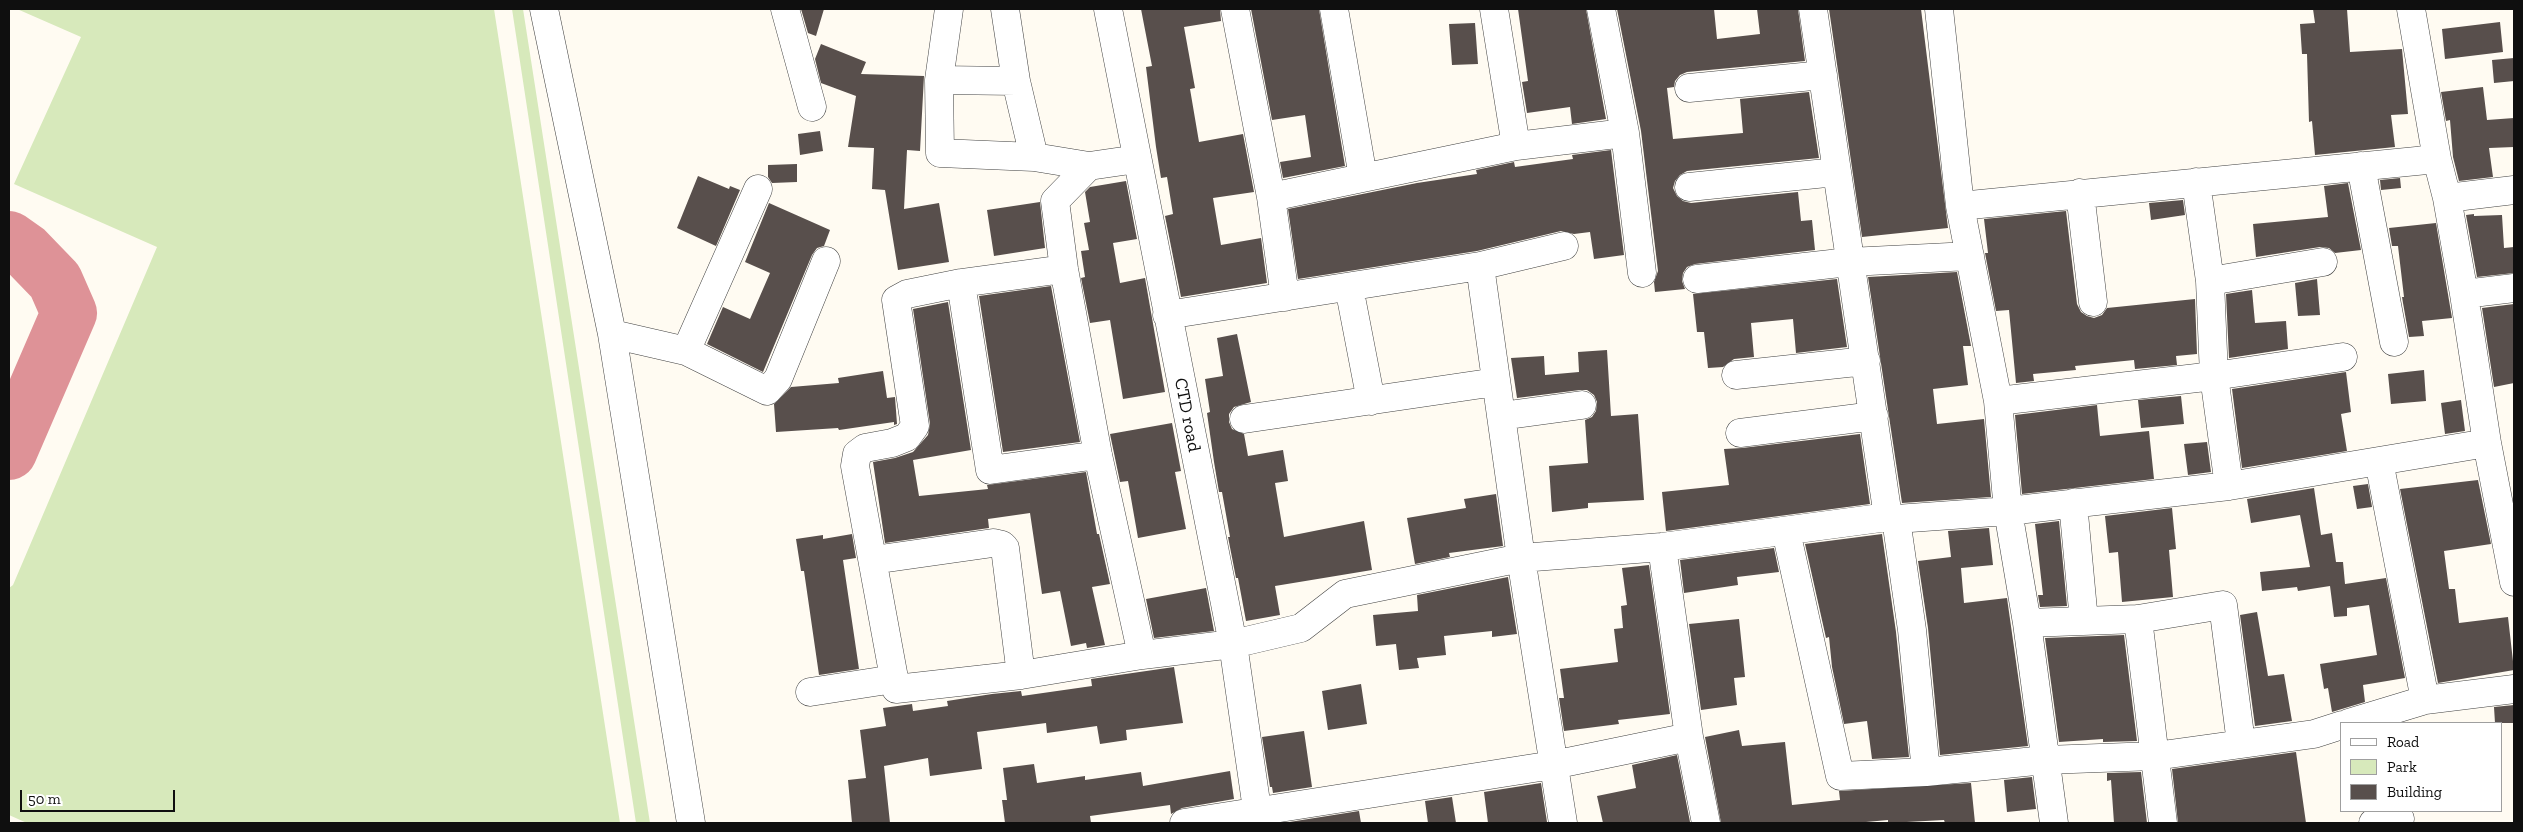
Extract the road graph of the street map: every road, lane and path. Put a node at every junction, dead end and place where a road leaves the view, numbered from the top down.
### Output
1 (544, 9) edge
2 (785, 9) edge
3 (950, 9) edge
4 (1005, 9) edge
5 (1108, 9) edge
6 (1235, 9) edge
7 (1334, 9) edge
8 (1494, 9) edge
9 (1601, 9) edge
10 (1813, 9) edge
11 (1938, 9) edge
12 (2411, 9) edge
13 (1823, 75) junction
14 (939, 80) junction
15 (1016, 81) junction
16 (1688, 88) dead end
17 (812, 107) dead end
18 (1625, 133) junction
19 (1516, 146) junction
20 (1034, 157) junction
21 (1137, 159) junction
22 (2437, 159) junction
23 (1089, 166) junction
24 (2361, 166) junction
25 (1836, 172) junction
26 (1363, 177) junction
27 (2196, 182) junction
28 (1689, 187) dead end
29 (758, 189) dead end
30 (2514, 190) edge
31 (2080, 193) junction
32 (1271, 197) junction
33 (2446, 198) junction
34 (1960, 206) junction
35 (1564, 246) dead end
36 (1970, 256) junction
37 (826, 261) dead end
38 (1849, 262) junction
39 (2322, 262) dead end
40 (1480, 266) junction
41 (1064, 269) junction
42 (1642, 273) dead end
43 (1697, 279) dead end
44 (2210, 281) junction
45 (961, 283) junction
46 (1349, 286) junction
47 (2514, 288) edge
48 (2464, 294) junction
49 (1285, 297) junction
50 (2093, 302) dead end
51 (1167, 315) junction
52 (612, 334) junction
53 (2394, 342) dead end
54 (686, 351) junction
55 (2343, 357) dead end
56 (1866, 361) junction
57 (1736, 375) dead end
58 (2214, 376) junction
59 (1496, 382) junction
60 (1371, 401) junction
61 (1998, 401) junction
62 (1582, 405) dead end
63 (1501, 416) junction
64 (1874, 416) junction
65 (1244, 419) dead end
66 (1740, 434) dead end
67 (2487, 443) junction
68 (1098, 455) junction
69 (2379, 461) junction
70 (2229, 486) junction
71 (2074, 504) junction
72 (2008, 511) junction
73 (1892, 518) junction
74 (1786, 530) junction
75 (1662, 547) junction
76 (1521, 558) junction
77 (873, 560) junction
78 (2514, 582) edge
79 (2138, 619) junction
80 (2084, 621) junction
81 (2026, 623) junction
82 (1233, 644) junction
83 (1142, 655) junction
84 (1020, 675) junction
85 (894, 679) junction
86 (2514, 689) edge
87 (810, 692) dead end
88 (2425, 700) junction
89 (2352, 722) edge
90 (2340, 726) edge
91 (1689, 737) junction
92 (2241, 743) junction
93 (2155, 756) junction
94 (2045, 760) junction
95 (1553, 765) junction
96 (1926, 772) junction
97 (1258, 818) edge
98 (2400, 818) edge
99 (691, 823) edge
100 (1184, 823) edge
101 (1563, 823) edge
102 (1706, 823) edge
103 (2054, 823) edge
104 (2164, 823) edge
105 (2373, 823) edge

1 - 52 street
2 - 17 street
3 - 14 street
4 - 15 street
5 - 21 street, CTD road
6 - 32 street
7 - 26 street
8 - 19 street
9 - 18 street
10 - 13 street
11 - 34 street
12 - 22 street
13 - 16 street
13 - 25 street
14 - 15 street
14 - 20 street
15 - 20 street
18 - 19 street
18 - 42 street
19 - 26 street
20 - 23 street
21 - 23 street
21 - 51 street, CTD road
22 - 24 street
22 - 33 street
23 - 41 street
24 - 27 street
24 - 53 street
25 - 28 street
25 - 38 street
26 - 32 street
27 - 31 street
27 - 44 street
29 - 54 street
30 - 33 street
31 - 34 street
31 - 50 street
32 - 49 street
33 - 48 street
34 - 36 street
35 - 40 street
36 - 38 street
36 - 61 street
37 - 54 street
38 - 43 street
38 - 56 street
39 - 44 street
40 - 46 street
40 - 59 street
41 - 45 street
41 - 68 street
44 - 58 street
45 - 68 street
45 - 77 street
46 - 49 street
46 - 60 street
47 - 48 street
48 - 67 street
49 - 51 street
51 - 82 street, CTD road
52 - 54 street
52 - 99 street
55 - 58 street
56 - 57 street
56 - 64 street
58 - 61 street
58 - 70 street
59 - 60 street
59 - 63 street
60 - 65 street
61 - 72 street
62 - 63 street
63 - 76 street
64 - 66 street
64 - 73 street
67 - 69 street
67 - 78 street
68 - 83 street
69 - 70 street
69 - 88 street
70 - 71 street
71 - 72 street
71 - 80 street
72 - 73 street
72 - 81 street
73 - 74 street
73 - 96 street
74 - 75 street
74 - 96 street
75 - 76 street
75 - 91 street
76 - 82 street
76 - 95 street
77 - 84 street
77 - 85 street
79 - 80 street
79 - 92 street
79 - 93 street
80 - 81 street
81 - 94 street
82 - 83 street
82 - 97 street, CTD road
83 - 84 street
84 - 85 street
85 - 87 street
86 - 88 street
88 - 89 street
90 - 92 street
91 - 95 street
91 - 102 street
92 - 93 street
93 - 94 street
93 - 104 street
94 - 96 street
94 - 103 street
95 - 97 street
95 - 101 street
97 - 100 street
98 - 105 street

